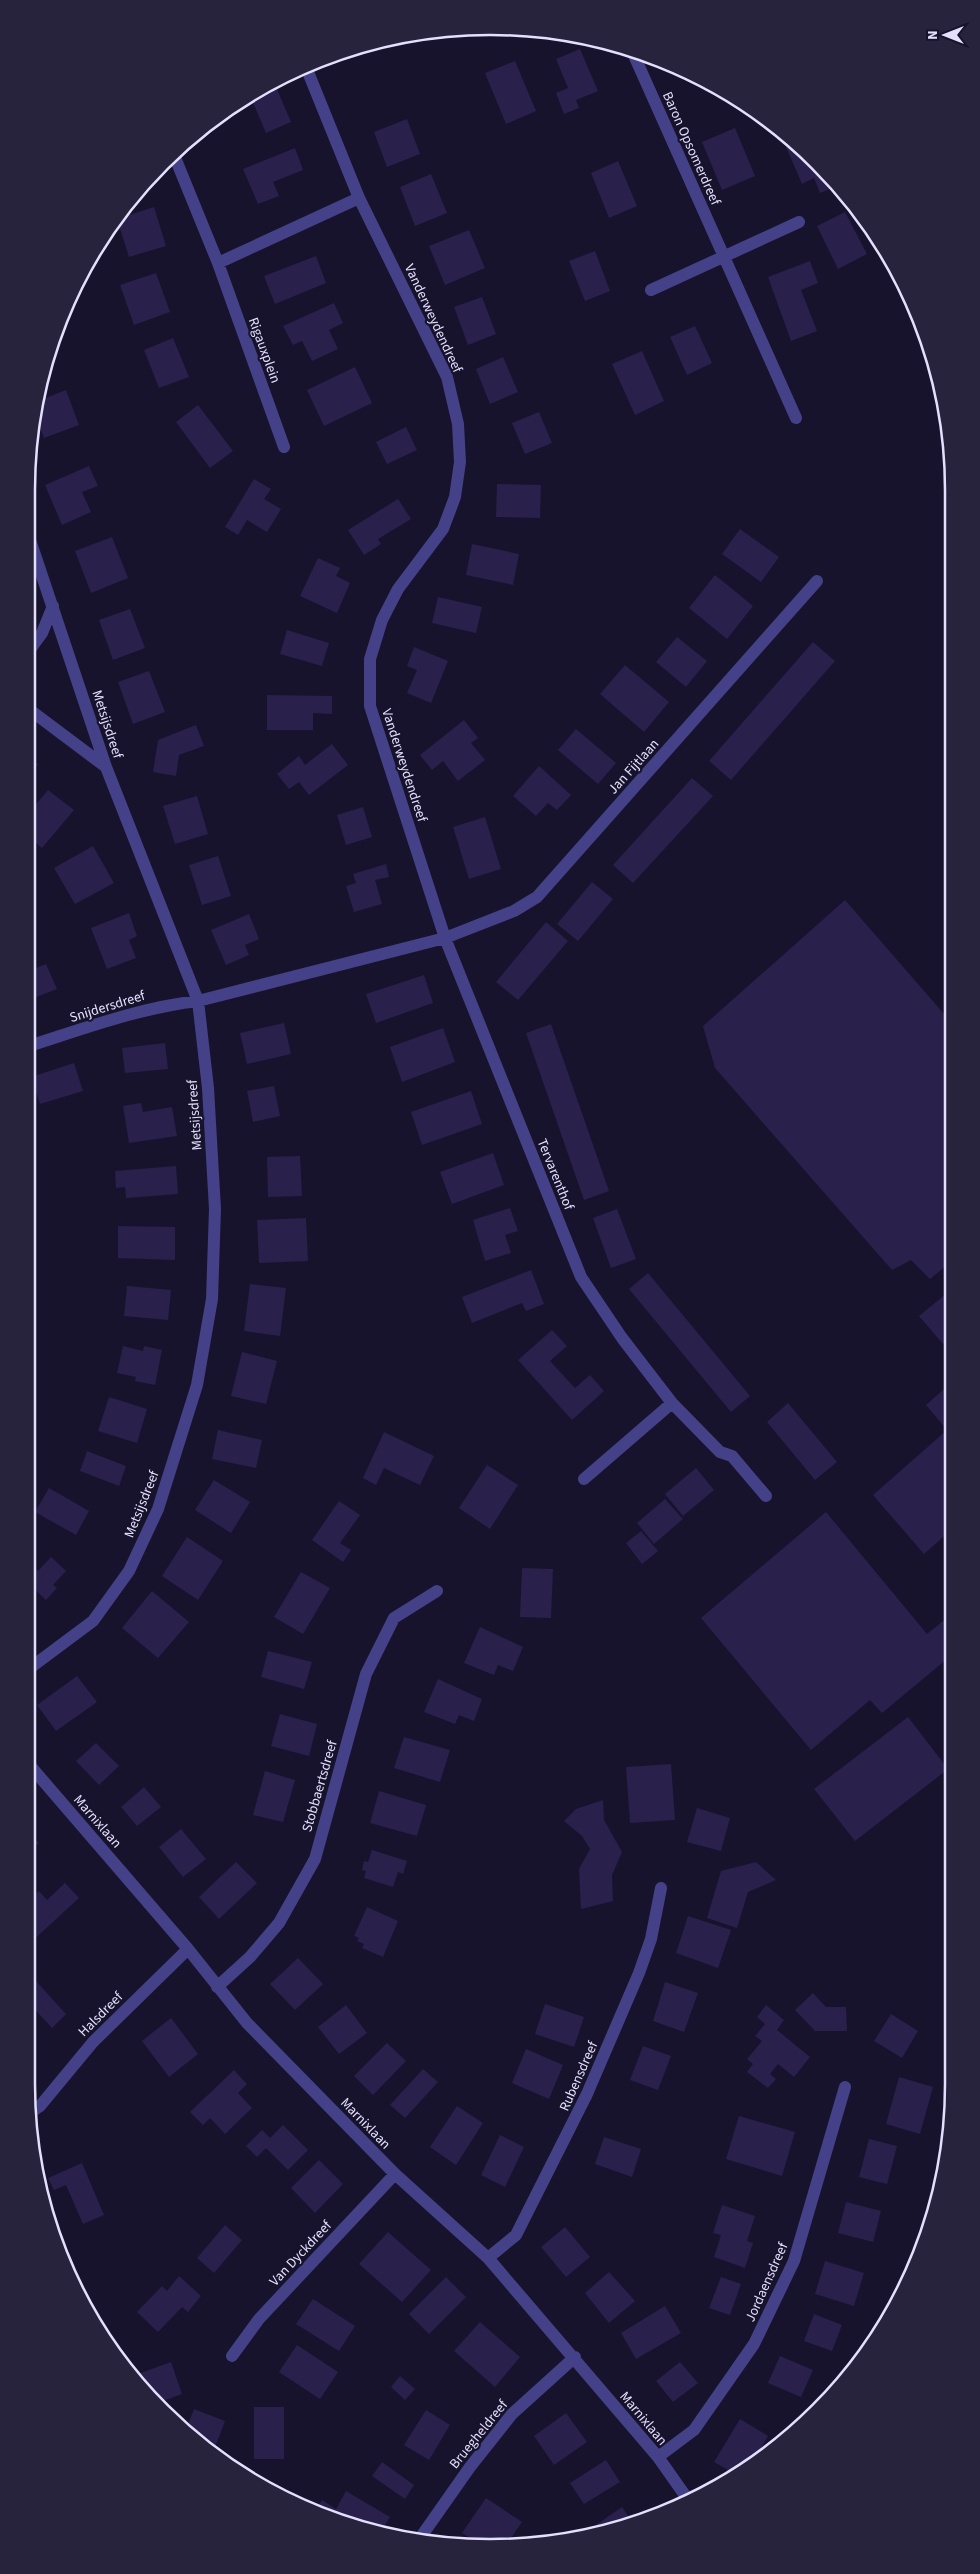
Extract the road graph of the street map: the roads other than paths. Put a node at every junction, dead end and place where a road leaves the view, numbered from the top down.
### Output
1 (636, 59) edge
2 (309, 73) edge
3 (176, 160) dead end
4 (359, 198) junction
5 (799, 222) dead end
6 (724, 256) junction
7 (218, 263) junction
8 (651, 290) dead end
9 (796, 418) dead end
10 (284, 447) dead end
11 (35, 554) edge
12 (817, 581) dead end
13 (53, 606) junction
14 (35, 643) edge
15 (35, 714) edge
16 (106, 767) junction
17 (445, 938) junction
18 (198, 1001) junction
19 (35, 1044) edge
20 (672, 1404) junction
21 (584, 1479) dead end
22 (766, 1496) dead end
23 (438, 1591) dead end
24 (35, 1664) edge
25 (35, 1771) edge
26 (661, 1888) dead end
27 (188, 1949) junction
28 (217, 1987) junction
29 (845, 2087) dead end
30 (36, 2109) edge
31 (395, 2174) junction
32 (488, 2258) junction
33 (232, 2356) dead end
34 (574, 2357) junction
35 (658, 2457) junction
36 (685, 2495) edge
37 (423, 2534) edge

1 - 6 street, Baron Opsomerdreef
2 - 4 street, Vanderweydendreef
3 - 7 street, Rigauxplein
4 - 7 street
4 - 17 street, Vanderweydendreef
5 - 6 street
6 - 8 street
6 - 9 street, Baron Opsomerdreef
7 - 10 street, Rigauxplein
11 - 13 street, Metsijsdreef
12 - 17 street, Jan Fijtlaan
13 - 14 street
13 - 16 street, Metsijsdreef
15 - 16 street
16 - 18 street, Metsijsdreef
17 - 18 street
17 - 20 street, Tervarenthof
18 - 19 street, Snijdersdreef
18 - 24 street, Metsijsdreef
20 - 21 street
20 - 22 street, Tervarenthof
23 - 28 street, Stobbaertsdreef
25 - 27 street, Marnixlaan
26 - 32 street, Rubensdreef
27 - 28 street, Marnixlaan
27 - 30 street, Halsdreef
28 - 31 street, Marnixlaan
29 - 35 street, Jordaensdreef
31 - 32 street, Marnixlaan
31 - 33 street, Van Dyckdreef
32 - 34 street, Marnixlaan
34 - 35 street, Marnixlaan
34 - 37 street, Bruegheldreef
35 - 36 street, Marnixlaan

